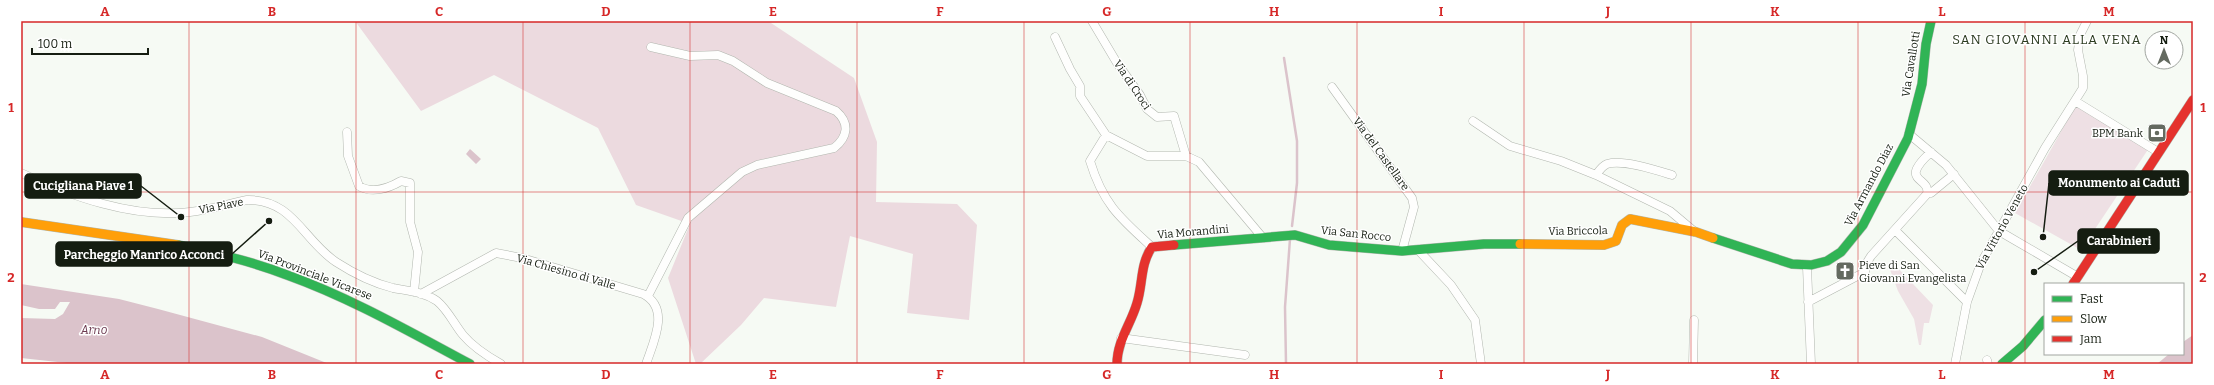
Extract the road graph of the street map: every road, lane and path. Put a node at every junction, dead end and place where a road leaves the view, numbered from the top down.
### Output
1 (1092, 21) edge
2 (1931, 21) edge
3 (2087, 21) edge
4 (1055, 37) dead end
5 (651, 47) dead end
6 (1332, 87) dead end
7 (2193, 100) edge
8 (2075, 101) junction
9 (1473, 121) dead end
10 (347, 132) dead end
11 (1909, 134) junction
12 (1106, 135) junction
13 (1931, 152) junction
14 (2158, 152) junction
15 (1186, 156) junction
16 (21, 173) edge
17 (1954, 174) junction
18 (1596, 175) junction
19 (1672, 175) dead end
20 (1931, 193) dead end
21 (21, 222) edge
22 (1896, 231) junction
23 (1999, 231) junction
24 (1696, 232) junction
25 (1284, 235) joint
26 (1263, 238) junction
27 (1152, 247) junction
28 (1402, 251) junction
29 (1419, 252) junction
30 (1807, 267) junction
31 (2075, 281) edge
32 (418, 293) junction
33 (648, 296) junction
34 (1808, 302) junction
35 (1967, 302) junction
36 (1694, 320) dead end
37 (2044, 321) edge
38 (1121, 338) junction
39 (1245, 355) dead end
40 (470, 364) edge
41 (501, 364) edge
42 (646, 364) edge
43 (1117, 364) edge
44 (1481, 364) edge
45 (1693, 364) edge
46 (1811, 364) edge
47 (1954, 364) edge
48 (2002, 364) edge

1 - 15 street, Via di Croci
2 - 11 street, Via Cavallotti
3 - 8 street, Via Vittorio Veneto
4 - 12 street
5 - 33 street
6 - 28 street, Via del Castellare
7 - 14 street
8 - 14 street
8 - 23 street, Via Vittorio Veneto
9 - 18 street
10 - 32 street
11 - 13 street
11 - 30 street, Via Armando Diaz
12 - 15 street
12 - 27 street
13 - 17 street
13 - 22 street
14 - 31 street
15 - 26 street
16 - 32 street, Via Piave
17 - 20 street
17 - 23 street
18 - 19 street
18 - 24 street
21 - 40 street, Via Provinciale Vicarese
22 - 34 street
22 - 35 street
23 - 31 street
23 - 35 street, Via Vittorio Veneto
24 - 29 street, Via Briccola
24 - 30 street, Via Briccola
25 - 26 street, Via Morandini
25 - 28 street, Via San Rocco
26 - 27 street, Via Morandini
27 - 38 street, Via Morandini
28 - 29 street, Via Briccola
29 - 44 street
30 - 34 street
32 - 33 street, Via Chiesino di Valle
32 - 41 street, Via Piave
33 - 42 street
34 - 46 street
35 - 47 street, Via Vittorio Veneto
36 - 45 street
37 - 48 street
38 - 39 street
38 - 43 street, Via Morandini

